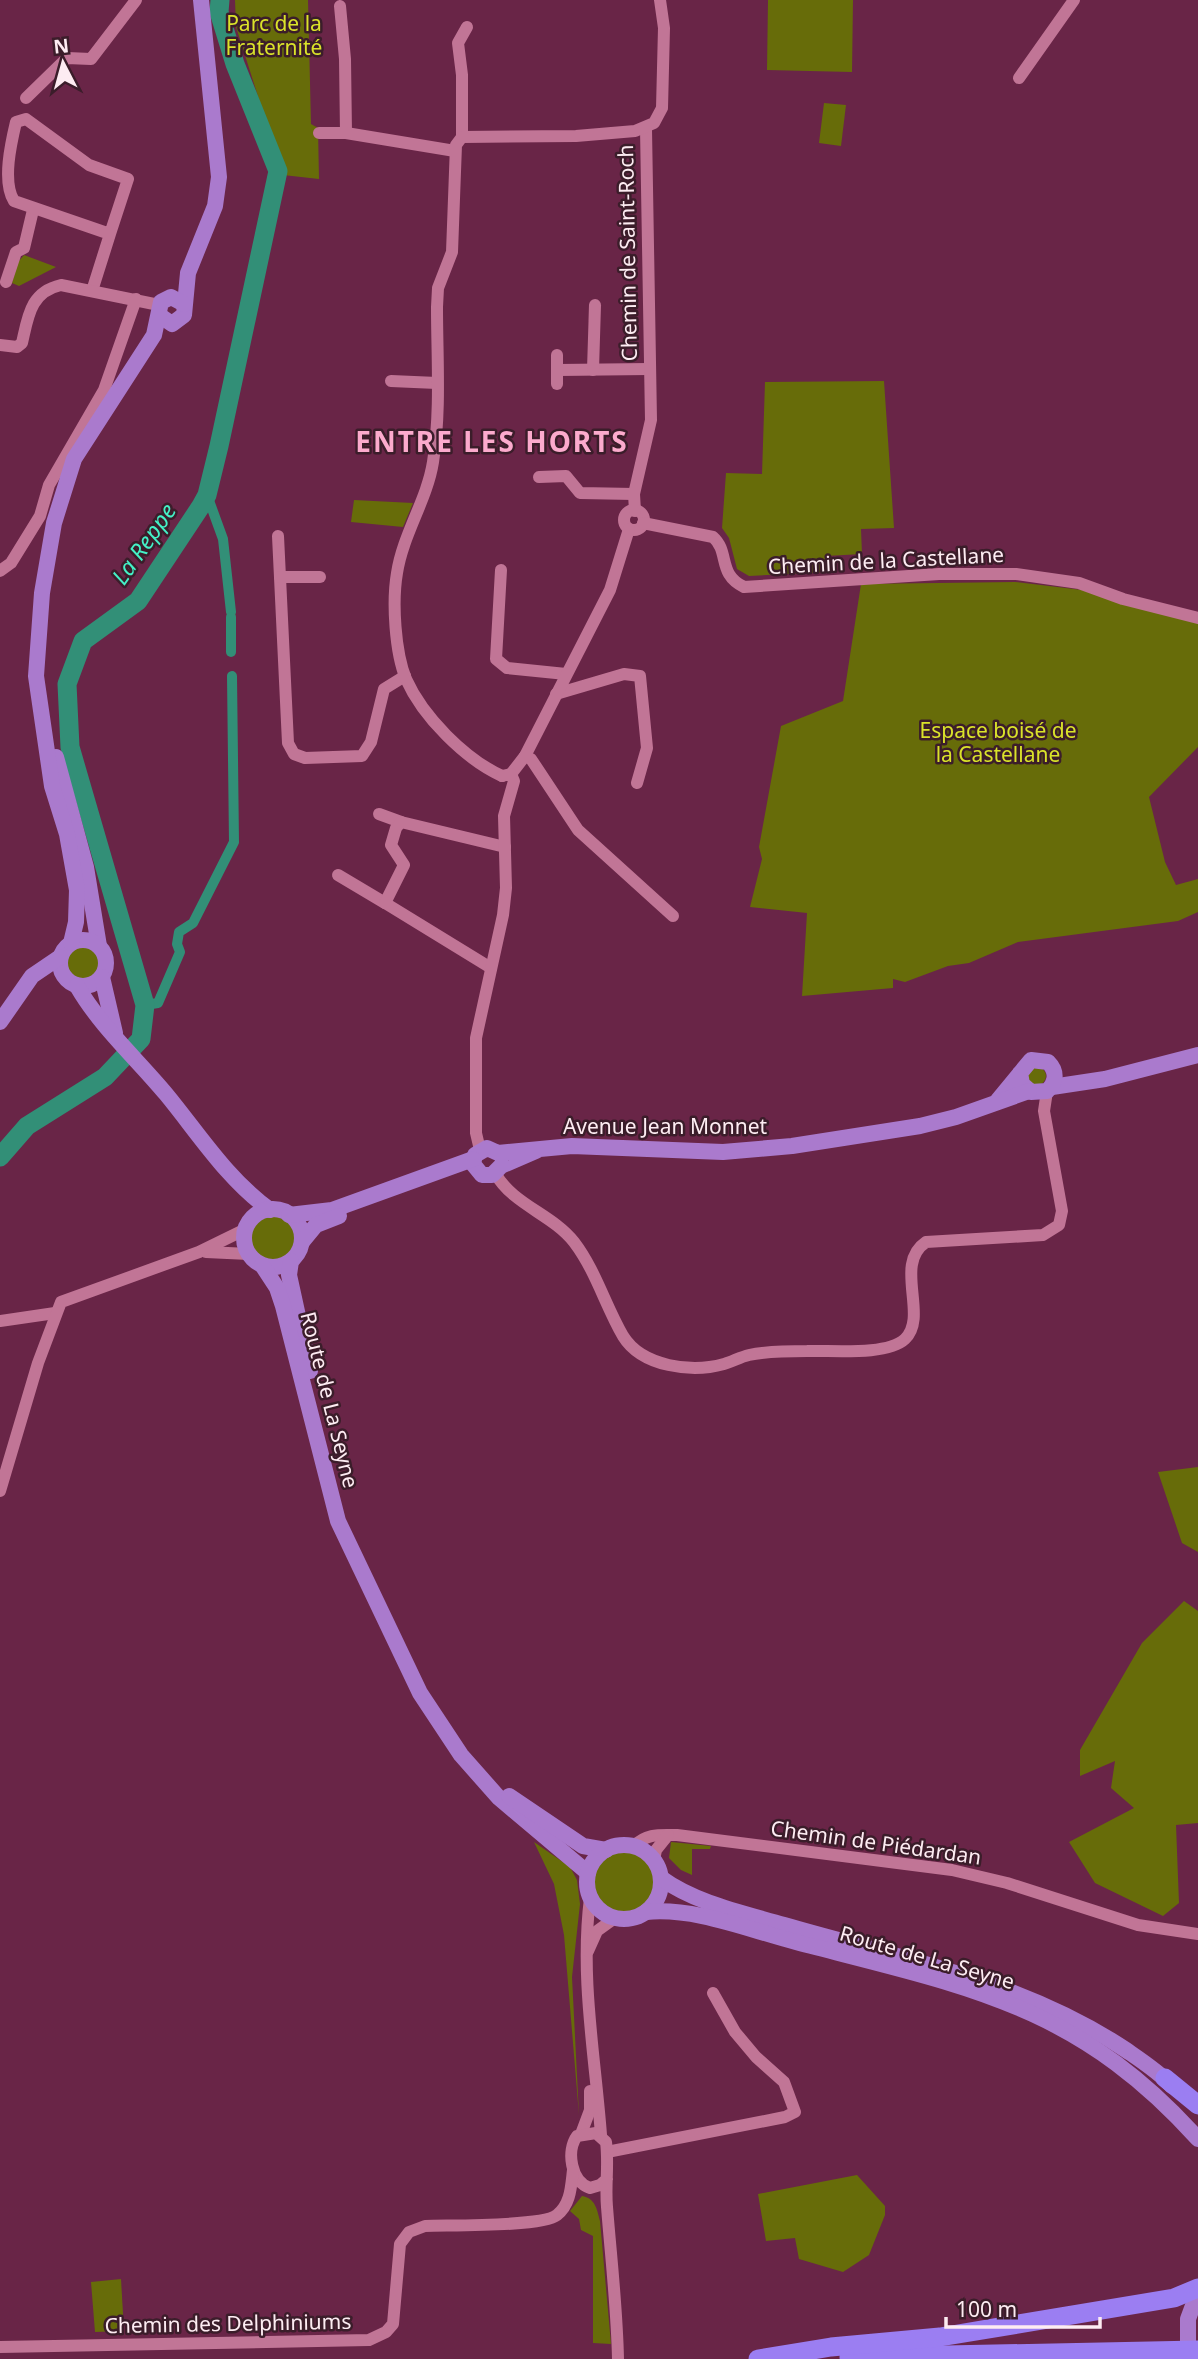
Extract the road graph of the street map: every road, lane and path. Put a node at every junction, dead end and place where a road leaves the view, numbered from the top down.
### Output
1 (136, 0) edge
2 (201, 0) edge
3 (660, 0) edge
4 (1074, 0) edge
5 (340, 6) dead end
6 (467, 27) dead end
7 (1019, 78) dead end
8 (26, 99) dead end
9 (646, 129) junction
10 (318, 133) dead end
11 (346, 133) junction
12 (462, 137) junction
13 (455, 151) junction
14 (33, 210) junction
15 (110, 234) junction
16 (6, 282) dead end
17 (92, 291) junction
18 (136, 299) junction
19 (595, 305) dead end
20 (169, 309) junction
21 (0, 345) edge
22 (557, 355) dead end
23 (649, 369) junction
24 (558, 370) junction
25 (593, 370) junction
26 (391, 381) dead end
27 (437, 383) junction
28 (557, 384) dead end
29 (539, 477) dead end
30 (634, 494) junction
31 (635, 511) junction
32 (643, 523) junction
33 (629, 528) junction
34 (278, 536) dead end
35 (501, 570) dead end
36 (0, 571) edge
37 (280, 577) junction
38 (320, 577) dead end
39 (1198, 618) edge
40 (566, 674) junction
41 (405, 676) junction
42 (556, 694) junction
43 (39, 696) junction
44 (525, 756) junction
45 (507, 780) junction
46 (638, 783) dead end
47 (379, 814) dead end
48 (401, 822) junction
49 (505, 847) junction
50 (338, 875) dead end
51 (385, 903) junction
52 (673, 916) dead end
53 (71, 943) junction
54 (99, 946) junction
55 (60, 957) junction
56 (491, 968) junction
57 (63, 976) junction
58 (102, 976) junction
59 (77, 986) junction
60 (0, 1022) edge
61 (0, 1033) edge
62 (117, 1038) junction
63 (1198, 1055) edge
64 (1020, 1073) junction
65 (1051, 1083) junction
66 (1030, 1092) junction
67 (998, 1100) junction
68 (1044, 1111) junction
69 (477, 1160) junction
70 (498, 1164) junction
71 (236, 1181) junction
72 (270, 1210) junction
73 (289, 1215) junction
74 (248, 1225) junction
75 (302, 1241) junction
76 (199, 1252) junction
77 (249, 1254) junction
78 (291, 1261) junction
79 (262, 1265) junction
80 (56, 1309) junction
81 (0, 1321) edge
82 (0, 1492) edge
83 (352, 1547) junction
84 (486, 1781) junction
85 (668, 1835) junction
86 (634, 1846) junction
87 (606, 1850) junction
88 (654, 1860) junction
89 (588, 1873) junction
90 (660, 1878) junction
91 (590, 1898) junction
92 (646, 1912) junction
93 (615, 1918) junction
94 (1198, 1934) edge
95 (586, 1958) junction
96 (713, 1993) dead end
97 (590, 2025) junction
98 (1165, 2078) junction
99 (1198, 2105) edge
100 (1198, 2114) edge
101 (581, 2134) junction
102 (601, 2135) junction
103 (1198, 2139) edge
104 (607, 2152) junction
105 (573, 2170) junction
106 (607, 2179) junction
107 (586, 2186) junction
108 (569, 2197) junction
109 (607, 2208) junction
110 (1198, 2290) edge
111 (0, 2347) edge
112 (1198, 2350) edge
113 (618, 2359) edge
114 (758, 2359) edge
115 (765, 2359) edge
116 (1188, 2359) edge

1 - 8 street
2 - 20 main road
3 - 9 street, Chemin de Saint-Roch
4 - 7 street
5 - 11 street
6 - 12 street
9 - 12 street
9 - 23 street, Chemin de Saint-Roch
10 - 11 street
11 - 13 street
12 - 13 street
13 - 27 street
14 - 15 street
14 - 15 street
14 - 16 street
15 - 17 street
17 - 18 street
17 - 21 street
18 - 20 street
18 - 36 street
19 - 25 street
20 - 43 main road
22 - 24 street
23 - 25 street
23 - 30 street, Chemin de Saint-Roch
24 - 25 street
24 - 28 street
26 - 27 street
27 - 41 street
29 - 30 street
30 - 31 street, Chemin de Saint-Roch
31 - 32 street
31 - 33 street
32 - 33 street
32 - 39 street, Chemin de la Castellane
33 - 40 street
34 - 37 street
35 - 40 street
37 - 38 street
37 - 41 street
40 - 42 street
41 - 45 street
42 - 44 street
42 - 46 street
43 - 53 main road
43 - 54 main road
44 - 45 street
44 - 52 street
45 - 49 street
47 - 48 street
48 - 49 street
48 - 51 street
49 - 56 street
50 - 51 street
51 - 56 street
53 - 54 main road
53 - 55 main road
54 - 58 main road
55 - 57 main road
55 - 60 main road
56 - 69 street
57 - 59 main road
57 - 61 main road
58 - 59 main road
58 - 62 main road
59 - 62 main road
62 - 71 main road
63 - 65 main road
64 - 65 main road
64 - 66 main road
64 - 67 main road, Avenue Jean Monnet
65 - 66 main road
65 - 68 street
66 - 67 main road, Avenue Jean Monnet
66 - 68 street
67 - 70 main road, Avenue Jean Monnet
68 - 70 street
69 - 70 main road, Avenue Jean Monnet
69 - 70 main road, Avenue Jean Monnet
69 - 73 main road, Avenue Jean Monnet
69 - 75 main road, Avenue Jean Monnet
71 - 72 main road
71 - 74 main road
72 - 73 main road
72 - 74 main road
73 - 75 main road
74 - 76 street
74 - 77 main road
75 - 78 main road
76 - 77 street
76 - 80 street
77 - 79 main road
78 - 79 main road
78 - 83 main road, Route de La Seyne
79 - 83 main road, Route de La Seyne
80 - 81 street
80 - 82 street
83 - 84 main road, Route de La Seyne
84 - 87 main road, Route de La Seyne
84 - 89 main road, Route de La Seyne
85 - 86 street
85 - 88 street
85 - 94 street, Chemin de Piédardan
86 - 87 main road
86 - 88 main road
87 - 89 main road
88 - 90 main road
89 - 91 main road
90 - 92 main road
90 - 98 main road, Route de La Seyne
91 - 93 main road
91 - 95 street
92 - 93 main road
92 - 103 main road, Route de La Seyne
93 - 95 street
95 - 97 street
96 - 104 street
97 - 101 street
97 - 102 street
98 - 99 highway
98 - 100 main road, Route de La Seyne
101 - 102 street
101 - 105 street
102 - 104 street
104 - 106 street
105 - 107 street
105 - 108 street
106 - 107 street
106 - 109 street
107 - 108 street, Chemin des Delphiniums
107 - 109 street
108 - 111 street, Chemin des Delphiniums
109 - 113 street
110 - 114 highway
110 - 116 main road
112 - 115 highway

